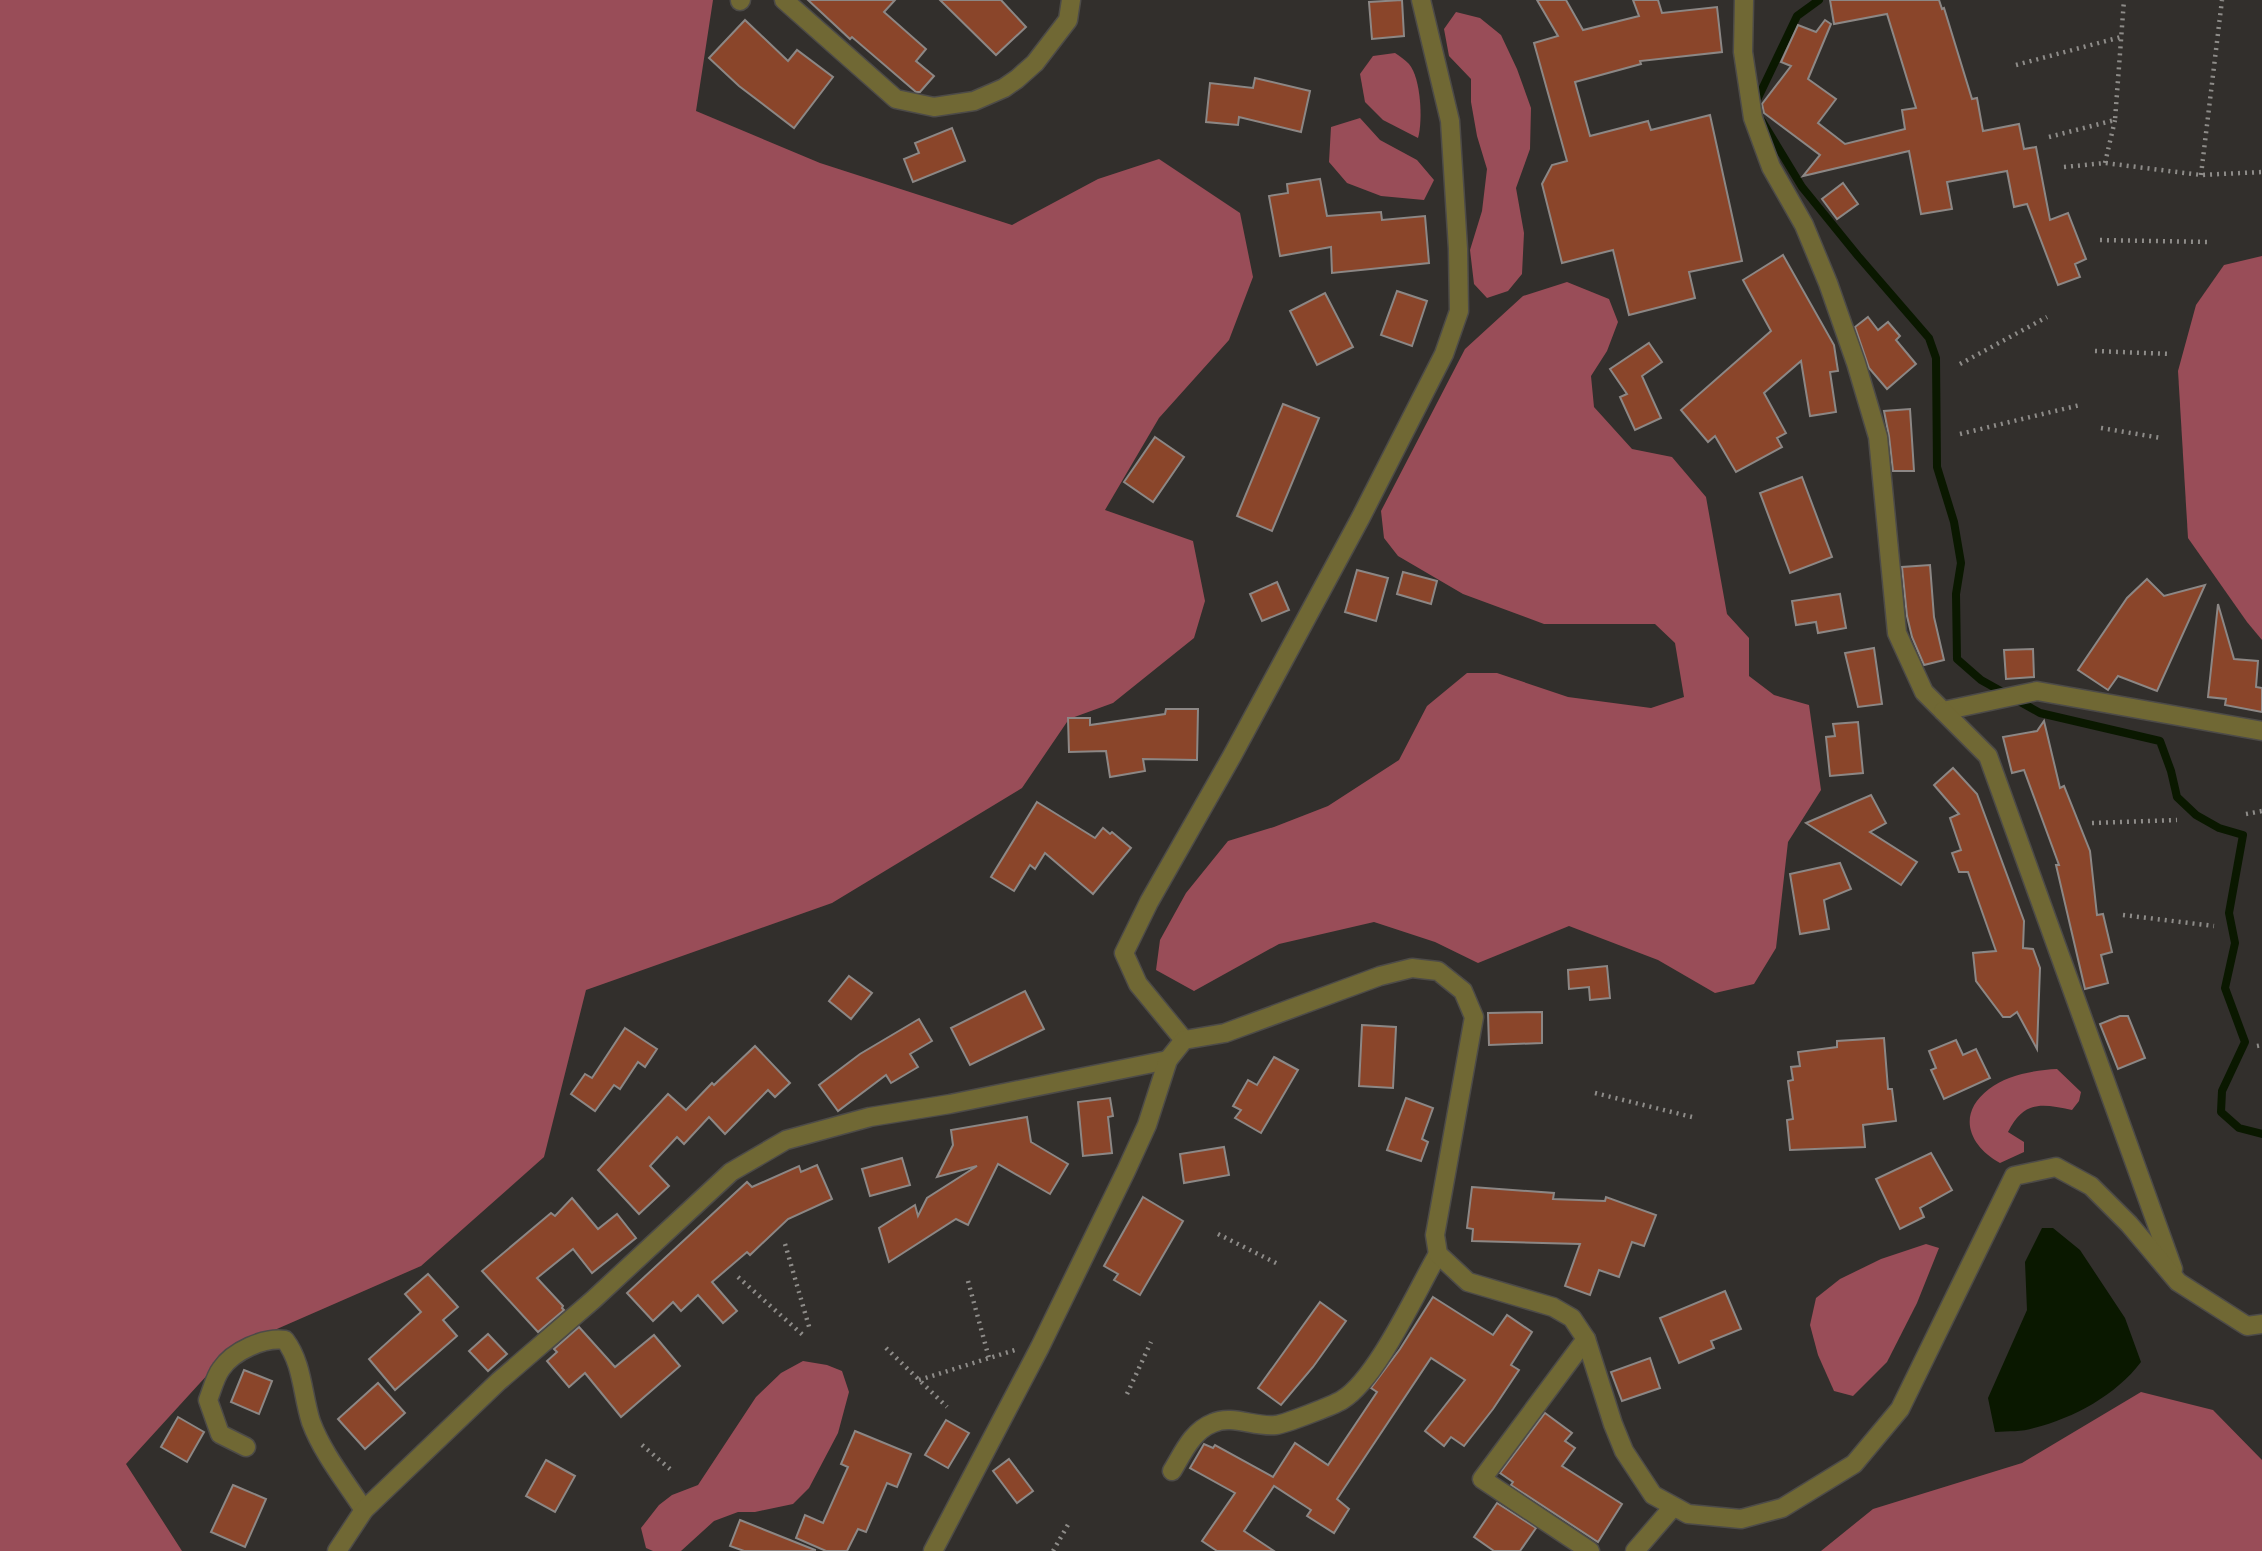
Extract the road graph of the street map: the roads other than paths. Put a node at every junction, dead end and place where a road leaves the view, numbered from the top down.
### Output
1 (784, 0) edge
2 (1071, 0) edge
3 (1421, 0) edge
4 (1744, 0) edge
5 (1943, 711) junction
6 (2262, 731) edge
7 (1184, 1040) junction
8 (1168, 1060) junction
9 (1438, 1254) junction
10 (2178, 1282) junction
11 (2262, 1324) edge
12 (1586, 1339) junction
13 (246, 1447) dead end
14 (1172, 1471) dead end
15 (1672, 1507) junction
16 (364, 1510) junction
17 (337, 1551) edge
18 (933, 1551) edge
19 (1590, 1551) edge
20 (1635, 1551) edge

1 - 2 street
3 - 7 street
4 - 5 street
5 - 6 street
5 - 10 street
7 - 8 street
7 - 9 street
8 - 16 street
8 - 18 street
9 - 12 street
9 - 14 street
10 - 11 street
10 - 15 street
12 - 15 street
12 - 19 street
13 - 16 street
15 - 20 street
16 - 17 street

